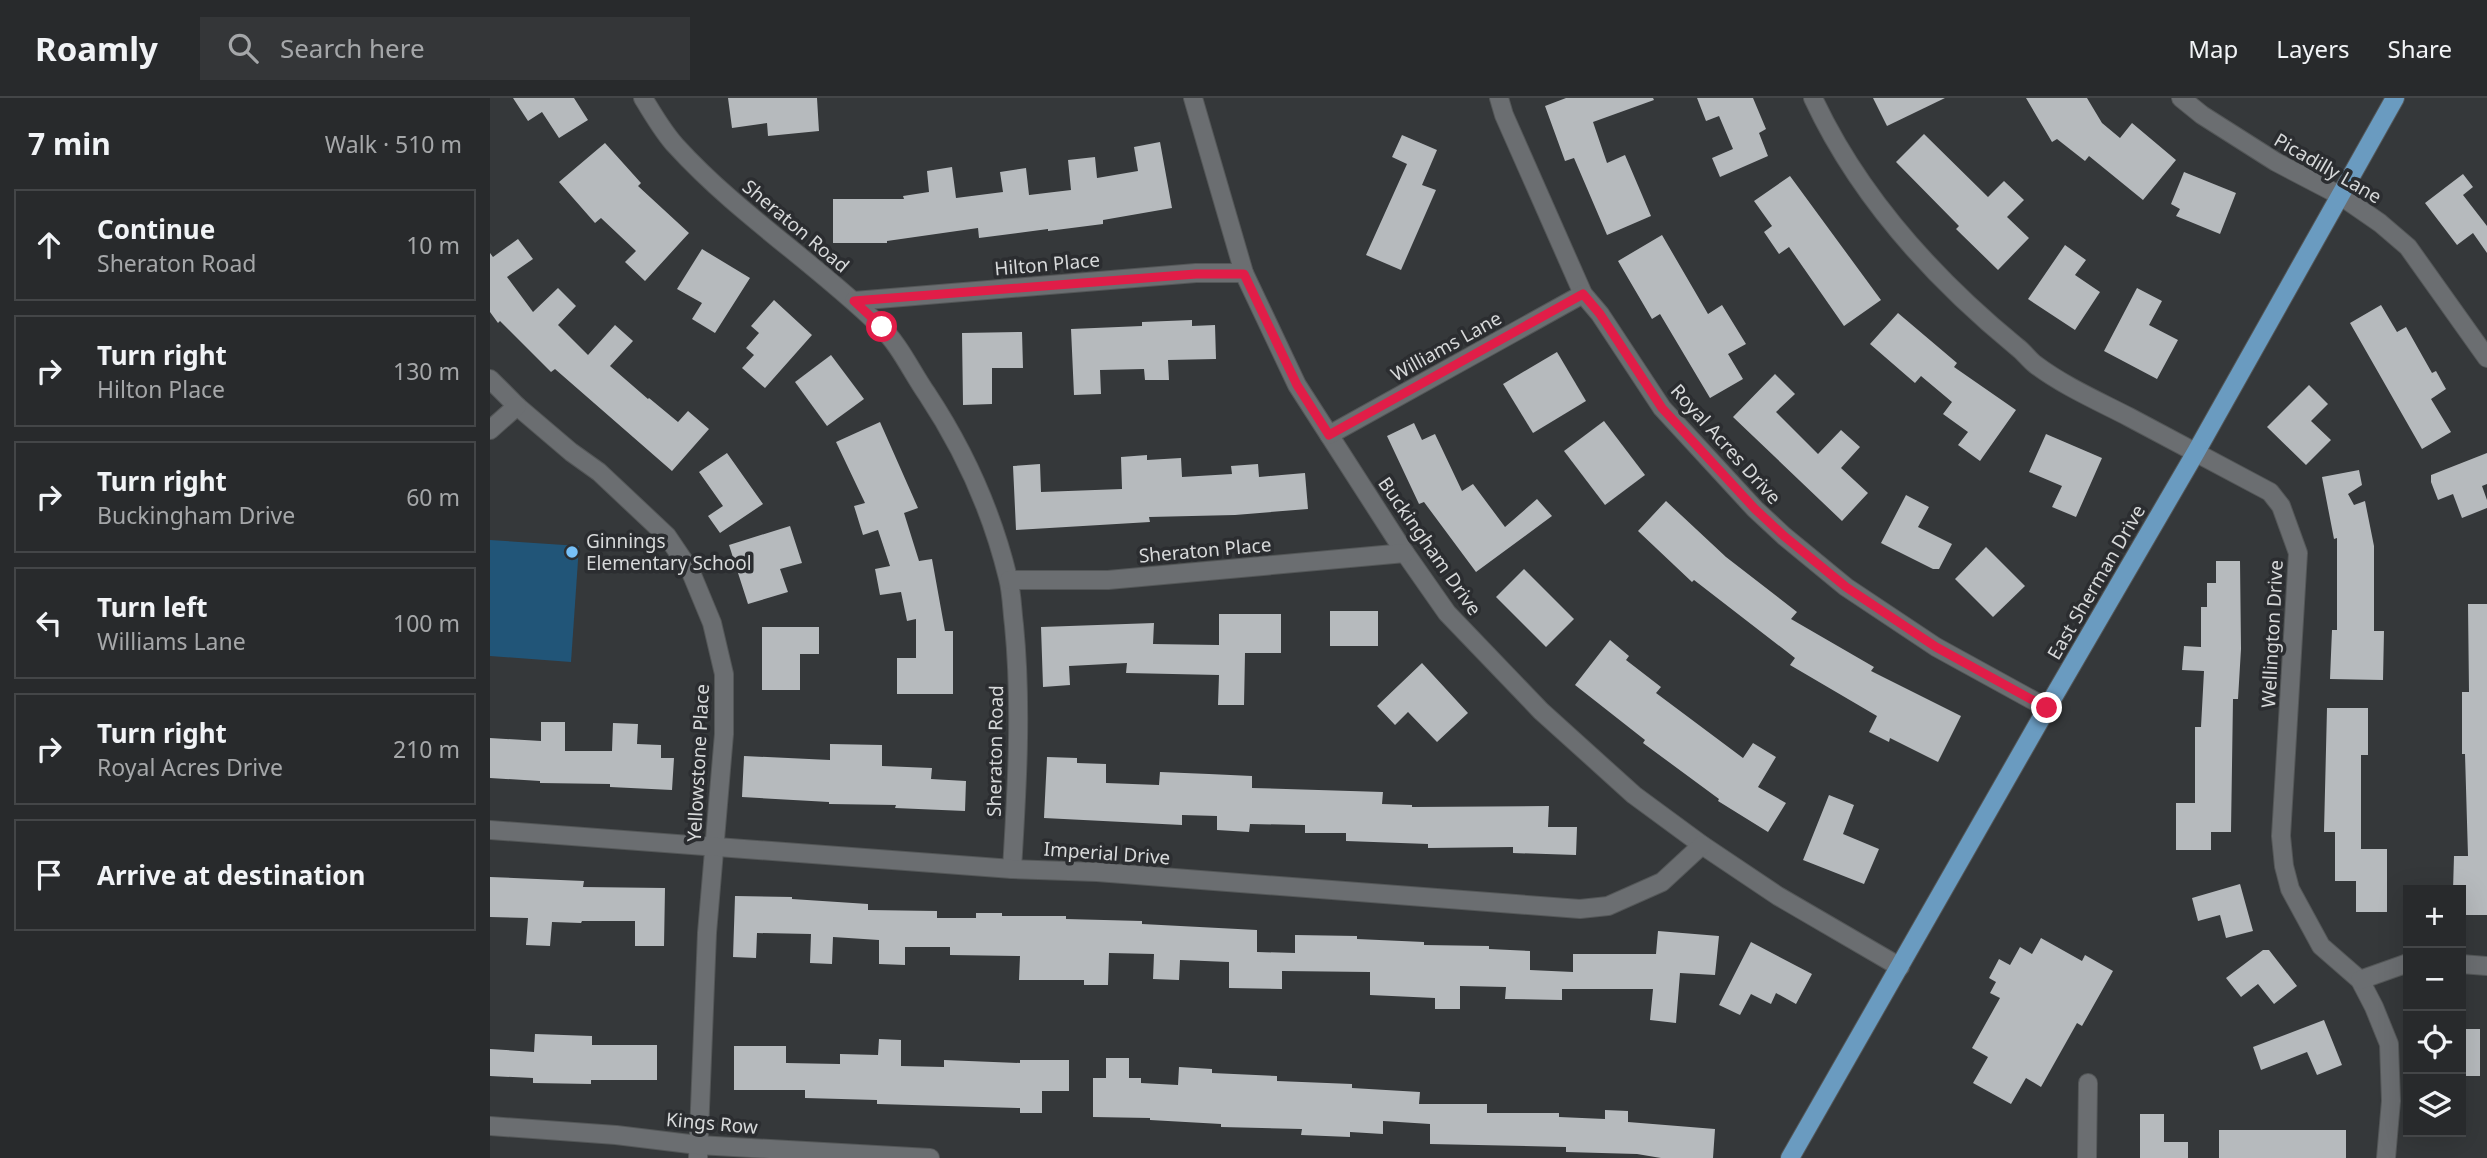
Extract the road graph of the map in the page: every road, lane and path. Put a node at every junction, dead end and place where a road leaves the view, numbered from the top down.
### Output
1 (643, 98) edge
2 (1193, 98) edge
3 (1499, 98) edge
4 (1813, 98) edge
5 (2181, 98) edge
6 (2395, 98) edge
7 (2341, 196) junction
8 (1244, 274) junction
9 (1583, 294) junction
10 (854, 301) junction
11 (2487, 358) edge
12 (490, 379) edge
13 (517, 406) junction
14 (490, 430) edge
15 (1329, 435) junction
16 (2196, 452) junction
17 (1405, 553) junction
18 (1009, 580) junction
19 (2047, 708) junction
20 (490, 830) edge
21 (715, 845) junction
22 (1702, 845) junction
23 (1012, 869) junction
24 (2466, 964) edge
25 (2403, 965) edge
26 (2487, 966) edge
27 (1900, 967) junction
28 (2360, 980) junction
29 (2088, 1083) dead end
30 (490, 1126) edge
31 (698, 1152) edge
32 (930, 1158) edge
33 (1790, 1158) edge
34 (2087, 1158) edge
35 (2386, 1158) edge

1 - 10 street, Sheraton Road
2 - 8 street, Buckingham Drive
3 - 9 street, Royal Acres Drive
4 - 16 street, Wellington Drive
5 - 7 street, Picadilly Lane
6 - 7 main road, East Sherman Drive
7 - 11 street, Picadilly Lane
7 - 16 main road, East Sherman Drive
8 - 10 street, Hilton Place
8 - 15 street, Buckingham Drive
9 - 15 street, Williams Lane
9 - 19 street, Royal Acres Drive
10 - 18 street, Sheraton Road
12 - 13 street, Yellowstone Place
13 - 14 street
13 - 21 street, Yellowstone Place
15 - 17 street, Buckingham Drive
16 - 19 main road, East Sherman Drive
16 - 28 street, Wellington Drive
17 - 18 street, Sheraton Place
17 - 22 street, Buckingham Drive
18 - 23 street, Sheraton Road
19 - 27 main road, East Sherman Drive
20 - 21 street, Imperial Drive
21 - 23 street, Imperial Drive
21 - 31 street, Yellowstone Place
22 - 23 street, Imperial Drive
22 - 27 street, Buckingham Drive
24 - 26 street
25 - 28 street
27 - 33 main road, East Sherman Drive
28 - 35 street, Wellington Drive
29 - 34 street
30 - 31 street, Kings Row
31 - 32 street, Kings Row

